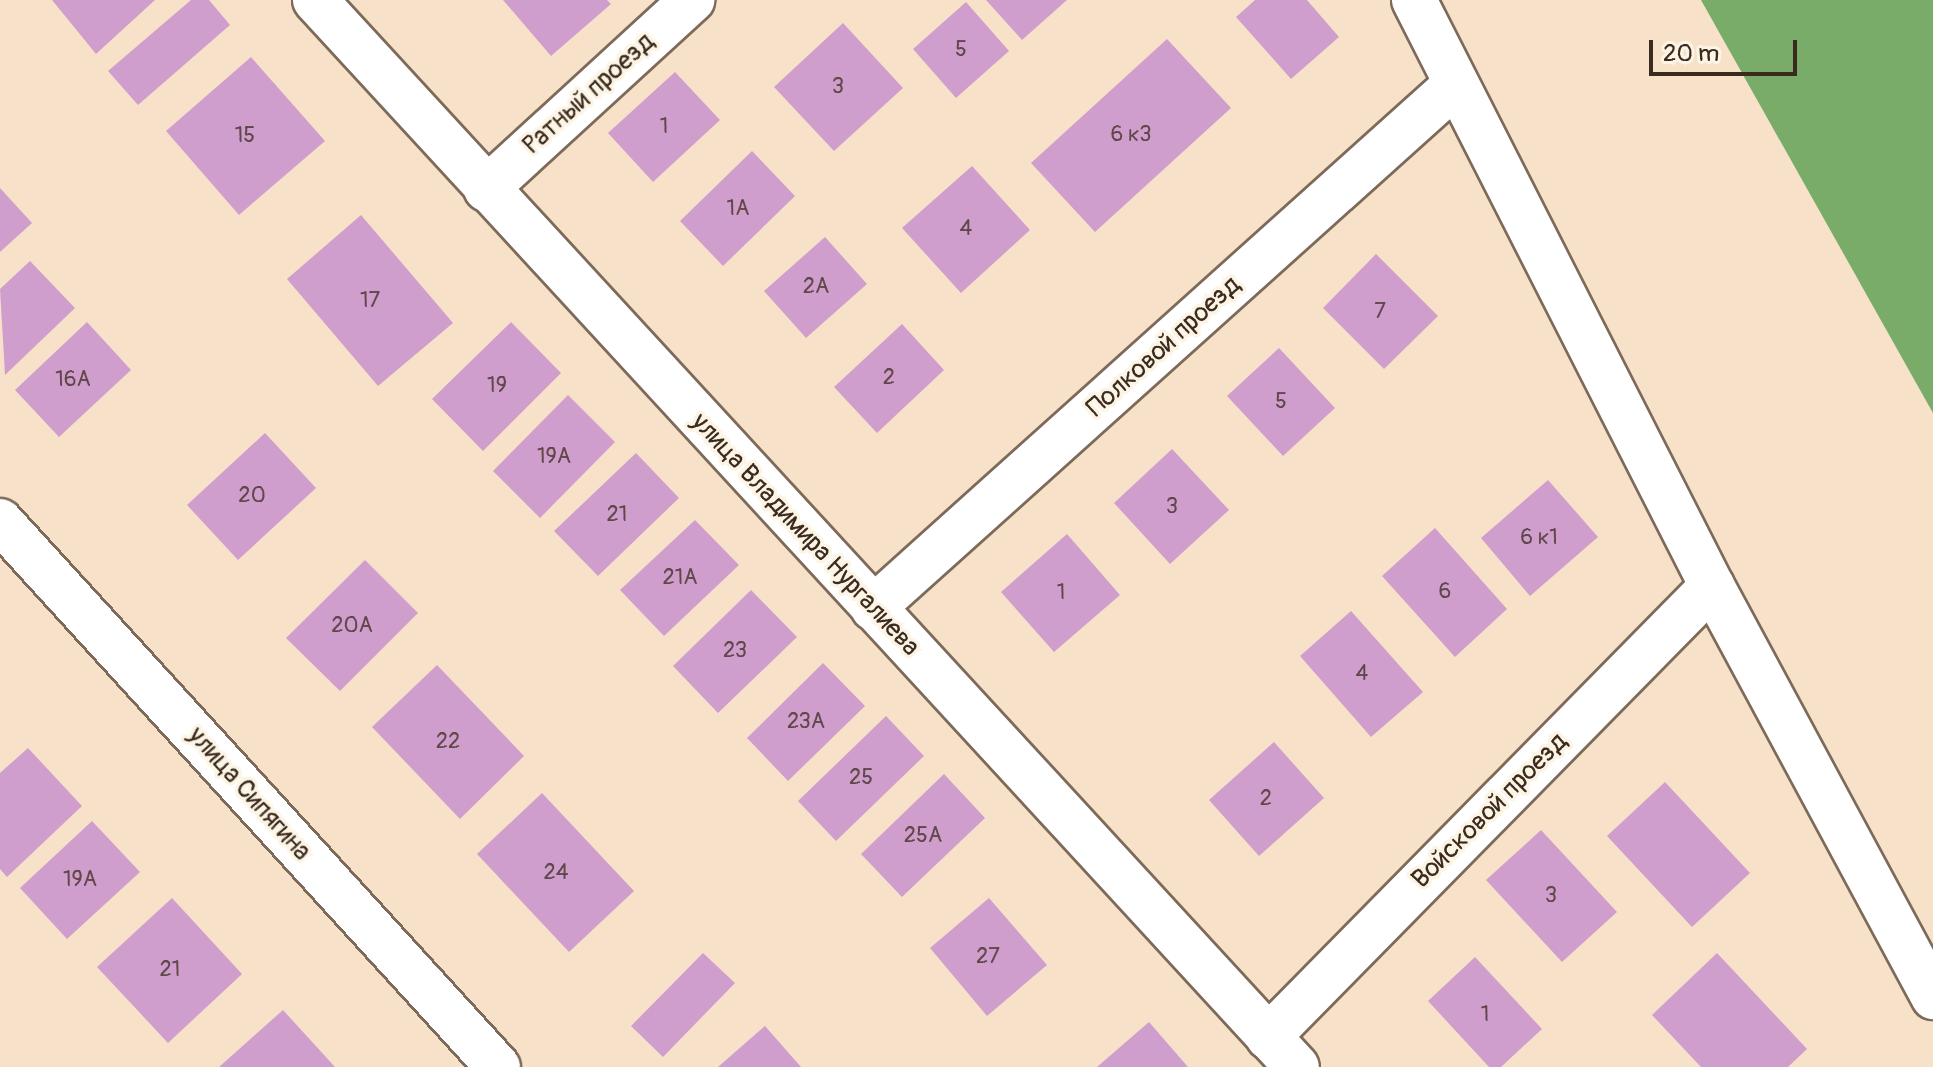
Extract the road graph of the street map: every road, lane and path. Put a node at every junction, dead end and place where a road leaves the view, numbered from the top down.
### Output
1 (315, 0) edge
2 (692, 0) edge
3 (1414, 0) edge
4 (1455, 85) junction
5 (486, 189) junction
6 (0, 521) edge
7 (1712, 586) junction
8 (873, 608) junction
9 (1933, 997) edge
10 (1282, 1052) edge
11 (498, 1067) edge

1 - 5 street, улица Владимира Нургалиева
2 - 5 street, Ратный проезд
3 - 4 street
4 - 7 street
4 - 8 street, Полковой проезд
5 - 8 street, улица Владимира Нургалиева
6 - 11 street, улица Сипягина
7 - 9 street
7 - 10 street, Войсковой проезд
8 - 10 street, улица Владимира Нургалиева

